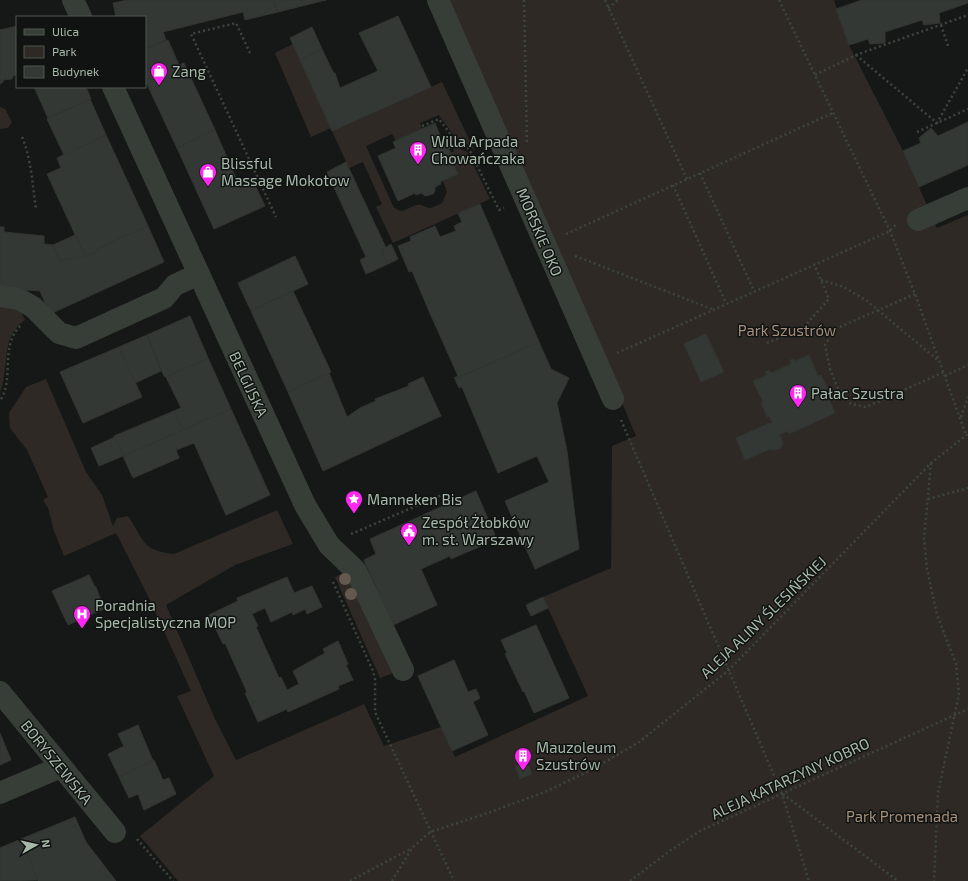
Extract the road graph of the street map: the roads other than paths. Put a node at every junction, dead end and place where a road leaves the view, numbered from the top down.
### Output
1 (73, 0) edge
2 (438, 0) edge
3 (81, 16) edge
4 (113, 88) edge
5 (968, 198) edge
6 (909, 220) road end
7 (199, 274) junction
8 (0, 296) edge
9 (612, 399) road end
10 (403, 670) dead end
11 (0, 692) edge
12 (61, 767) junction
13 (0, 793) edge
14 (124, 833) road end

1 - 3 street
2 - 9 street, MORSKIE OKO
4 - 7 street, BELGIJSKA
5 - 6 street
7 - 8 street
7 - 10 street, BELGIJSKA
11 - 12 street, BORYSZEWSKA
12 - 13 street
12 - 14 street, BORYSZEWSKA

